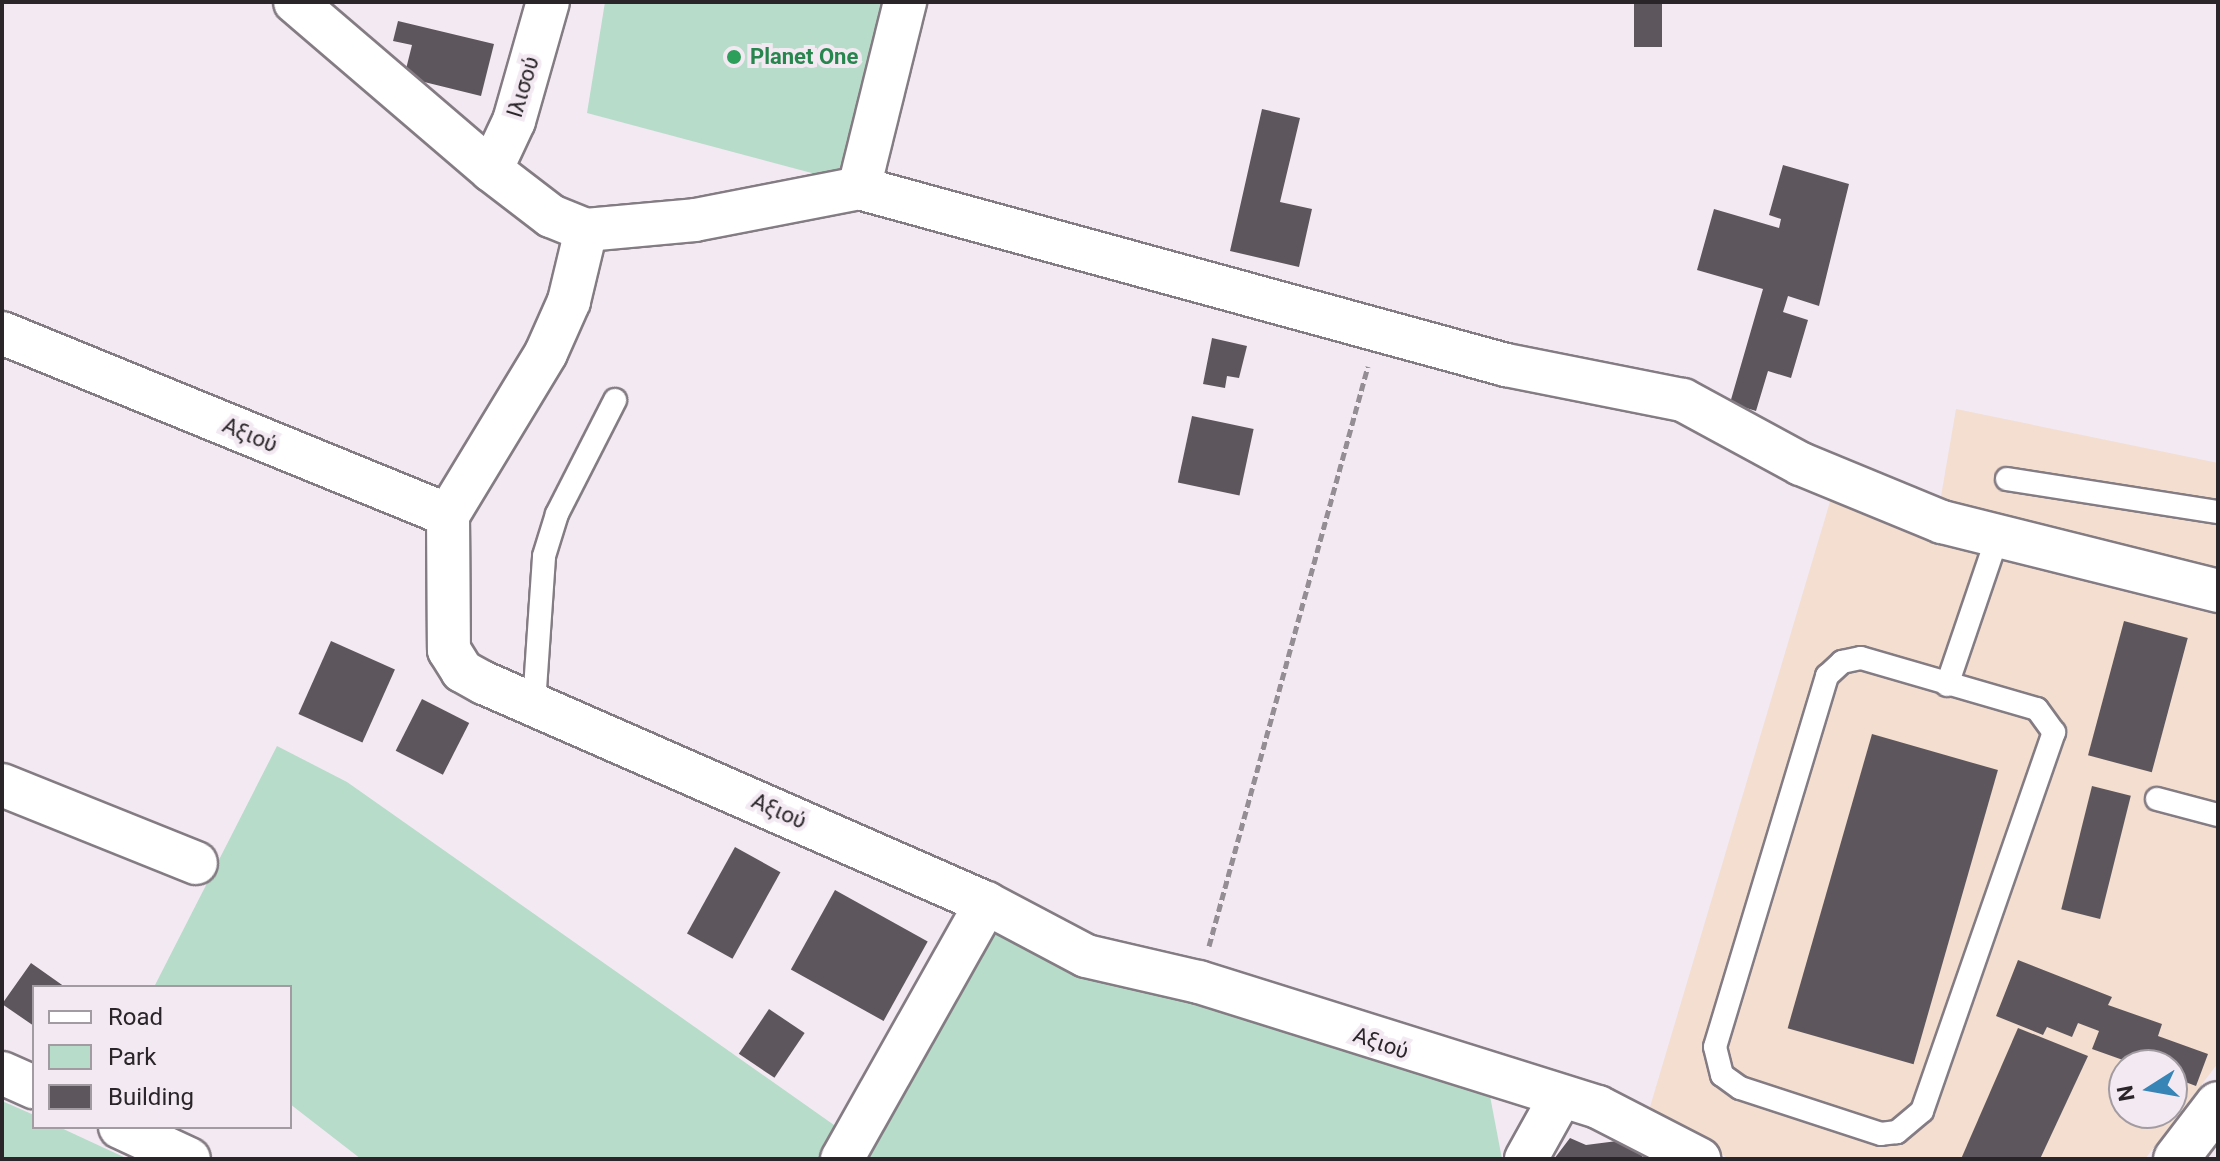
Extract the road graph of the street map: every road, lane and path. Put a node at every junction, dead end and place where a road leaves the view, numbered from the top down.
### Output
1 (295, 2) edge
2 (548, 2) edge
3 (905, 2) edge
4 (491, 170) junction
5 (859, 188) junction
6 (586, 230) junction
7 (1378, 330) junction
8 (2, 333) edge
9 (615, 400) dead end
10 (2007, 479) dead end
11 (2218, 512) edge
12 (448, 515) junction
13 (1997, 538) junction
14 (2218, 591) edge
15 (1947, 685) junction
16 (534, 704) junction
17 (2, 785) edge
18 (2157, 799) dead end
19 (2218, 815) edge
20 (196, 863) dead end
21 (986, 903) junction
22 (1199, 982) junction
23 (2, 1073) edge
24 (32, 1086) edge
25 (1560, 1098) junction
26 (2218, 1104) edge
27 (124, 1129) edge
28 (189, 1159) edge
29 (842, 1159) edge
30 (1526, 1159) edge
31 (1699, 1159) edge
32 (2176, 1159) edge

1 - 4 street
2 - 4 street, Ιλισού
3 - 5 street
4 - 6 street
5 - 6 street
5 - 7 street
6 - 12 street
7 - 13 street
7 - 22 path
8 - 12 street, Αξιού
9 - 16 lane
10 - 11 lane
12 - 16 street, Αξιού
13 - 14 street
13 - 15 lane
15 - 15 lane
16 - 21 street, Αξιού
17 - 20 street
18 - 19 lane
21 - 22 street, Αξιού
21 - 29 street
22 - 25 street, Αξιού
23 - 24 street
25 - 30 street
25 - 31 street, Αξιού
26 - 32 main road
27 - 28 street

